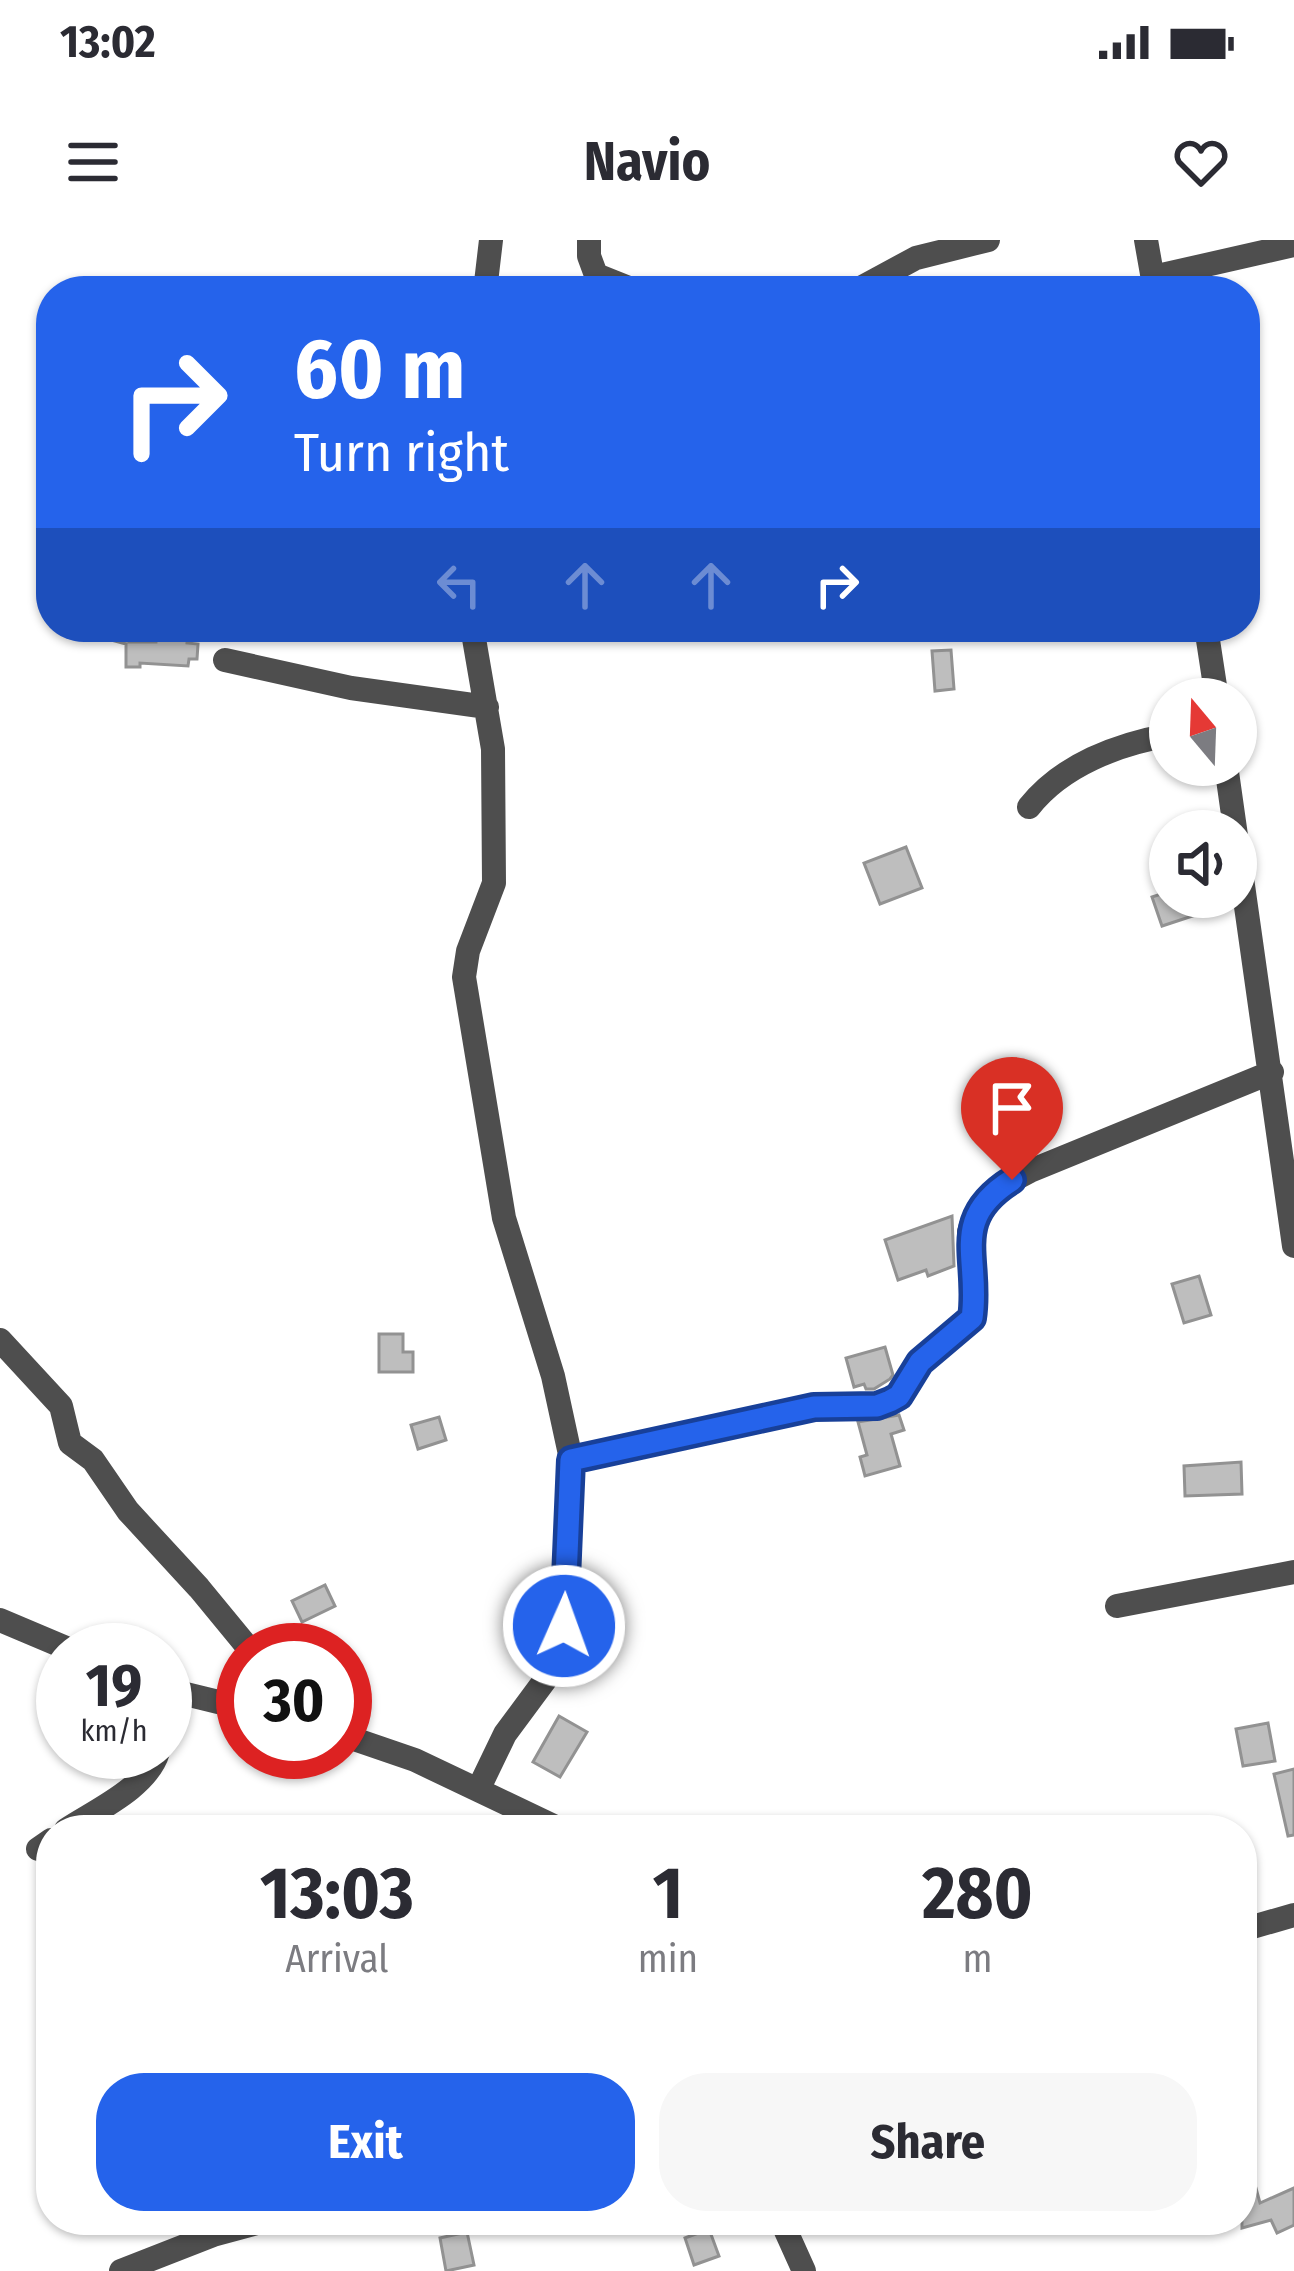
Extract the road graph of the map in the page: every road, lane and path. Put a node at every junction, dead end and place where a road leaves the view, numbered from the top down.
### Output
1 (491, 240) edge
2 (589, 240) edge
3 (988, 240) edge
4 (1146, 240) edge
5 (1294, 245) edge
6 (487, 276) edge
7 (601, 276) edge
8 (883, 276) edge
9 (1153, 276) edge
10 (1183, 276) edge
11 (475, 642) edge
12 (1208, 642) edge
13 (225, 660) dead end
14 (1214, 678) edge
15 (487, 707) junction
16 (1149, 742) edge
17 (1229, 786) edge
18 (1029, 807) dead end
19 (1272, 1072) junction
20 (1294, 1246) edge
21 (0, 1340) edge
22 (571, 1460) junction
23 (1294, 1572) edge
24 (1117, 1606) dead end
25 (0, 1619) edge
26 (228, 1623) edge
27 (36, 1635) edge
28 (372, 1745) edge
29 (138, 1779) edge
30 (478, 1790) junction
31 (87, 1815) edge
32 (530, 1815) edge
33 (1294, 1915) edge
34 (1257, 1926) edge
35 (213, 2235) edge
36 (788, 2235) edge
37 (121, 2271) edge
38 (804, 2271) edge

1 - 6 street
2 - 7 street
3 - 8 street
4 - 9 street
5 - 10 street
11 - 15 street
12 - 14 street
13 - 15 street
15 - 22 street
16 - 18 street
17 - 19 street
19 - 20 street
19 - 22 street
21 - 26 street
22 - 30 street
23 - 24 street
25 - 27 street
28 - 30 street
29 - 31 street
30 - 32 street
33 - 34 street
35 - 37 street
36 - 38 street

